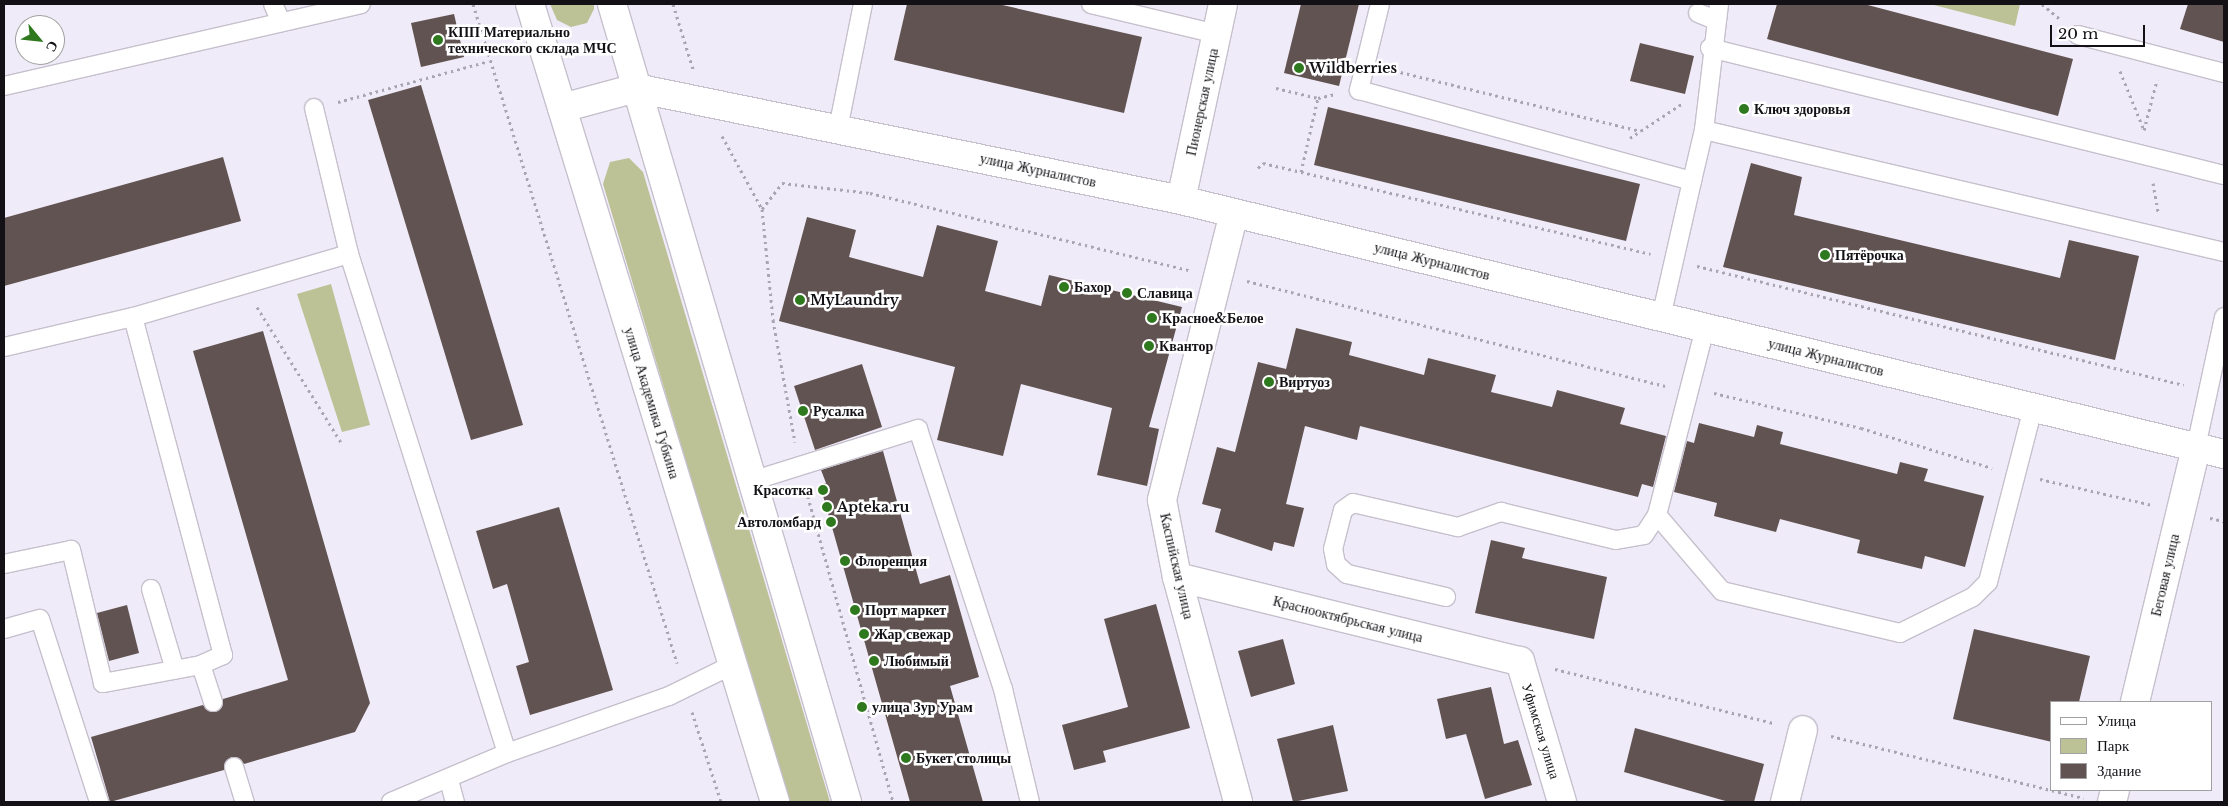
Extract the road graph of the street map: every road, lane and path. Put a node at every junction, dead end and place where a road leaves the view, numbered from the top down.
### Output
1 (273, 4) edge
2 (361, 4) edge
3 (473, 4) edge
4 (530, 4) edge
5 (612, 4) edge
6 (673, 4) edge
7 (863, 4) edge
8 (1091, 4) edge
9 (1223, 4) edge
10 (1380, 4) edge
11 (1717, 12) edge
12 (1698, 13) dead end
13 (281, 22) junction
14 (1217, 34) junction
15 (2078, 35) dead end
16 (1710, 48) junction
17 (2162, 57) junction
18 (489, 61) junction
19 (1366, 63) junction
20 (2224, 74) edge
21 (4, 86) edge
22 (636, 88) junction
23 (1276, 88) dead end
24 (1359, 90) junction
25 (1707, 93) junction
26 (1318, 98) junction
27 (703, 102) junction
28 (314, 108) joint
29 (562, 108) junction
30 (838, 129) junction
31 (1704, 130) junction
32 (2144, 130) dead end
33 (1640, 131) junction
34 (1605, 157) junction
35 (1258, 168) dead end
36 (1301, 172) junction
37 (2224, 175) edge
38 (1692, 181) junction
39 (1181, 200) junction
40 (762, 210) junction
41 (1234, 213) junction
42 (2224, 252) edge
43 (349, 254) junction
44 (1674, 260) junction
45 (1218, 275) junction
46 (133, 316) junction
47 (262, 316) dead end
48 (1661, 317) junction
49 (2224, 318) edge
50 (1705, 328) junction
51 (4, 347) edge
52 (1690, 389) junction
53 (2208, 391) junction
54 (2033, 408) junction
55 (342, 444) dead end
56 (2196, 447) junction
57 (2224, 454) edge
58 (799, 466) junction
59 (2016, 473) junction
60 (752, 481) junction
61 (2180, 512) junction
62 (1657, 515) junction
63 (2224, 522) edge
64 (4, 564) edge
65 (1177, 577) junction
66 (151, 589) dead end
67 (1446, 597) dead end
68 (4, 629) edge
69 (1520, 660) joint
70 (201, 665) junction
71 (732, 665) junction
72 (175, 670) junction
73 (685, 688) junction
74 (2135, 701) edge
75 (213, 702) dead end
76 (1803, 730) dead end
77 (507, 753) junction
78 (234, 767) dead end
79 (449, 780) junction
80 (99, 802) edge
81 (245, 802) edge
82 (391, 802) edge
83 (456, 802) edge
84 (721, 802) edge
85 (775, 802) edge
86 (847, 802) edge
87 (893, 802) edge
88 (1030, 802) edge
89 (1238, 802) edge
90 (1562, 802) edge
91 (1785, 802) edge

1 - 13 lane
2 - 13 lane
3 - 18 path
4 - 29 street, улица Академика Губкина
5 - 22 street
6 - 27 path
7 - 30 lane
8 - 14 lane
9 - 14 street, Пионерская улица
10 - 19 lane
11 - 12 lane
11 - 16 lane
13 - 21 lane
14 - 39 street, Пионерская улица
15 - 17 lane
16 - 25 lane
16 - 37 lane
17 - 20 lane
17 - 32 path
18 - 28 path
18 - 73 path
19 - 24 lane
19 - 33 path
22 - 27 street, улица Журналистов
22 - 29 street
22 - 60 street
23 - 26 path
24 - 26 path
24 - 34 lane
25 - 31 lane
25 - 33 path
26 - 36 path
27 - 30 street, улица Журналистов
27 - 40 path
28 - 43 lane
29 - 71 street, улица Академика Губкина
30 - 39 street, улица Журналистов
31 - 38 lane
31 - 42 lane
33 - 34 path
34 - 38 lane
35 - 36 path
36 - 44 path
38 - 44 lane
39 - 41 street, улица Журналистов
40 - 45 path
40 - 58 path
41 - 45 street, Каспийская улица
41 - 48 street, улица Журналистов
43 - 46 lane
43 - 77 lane
44 - 48 lane
44 - 53 path
45 - 52 path
45 - 65 street, Каспийская улица
46 - 51 lane
46 - 70 lane
47 - 55 path
48 - 50 street, улица Журналистов
49 - 53 lane
50 - 52 lane
50 - 54 street, улица Журналистов
52 - 59 path
52 - 62 lane
53 - 56 lane
54 - 56 street, улица Журналистов
54 - 59 lane
56 - 57 street, улица Журналистов
56 - 61 street, Беговая улица
58 - 60 lane
58 - 87 path
58 - 88 lane
59 - 61 path
59 - 62 lane
60 - 86 street
61 - 63 path
61 - 74 street, Беговая улица
62 - 67 lane
64 - 72 lane
65 - 69 street, Краснооктябрьская улица
65 - 89 street, Каспийская улица
66 - 72 lane
68 - 80 lane
69 - 90 street, Уфимская улица
70 - 72 lane
70 - 75 lane
71 - 73 lane
71 - 85 street, улица Академика Губкина
73 - 77 lane
73 - 84 path
76 - 91 street
77 - 79 lane
78 - 81 lane
79 - 82 lane
79 - 83 lane

